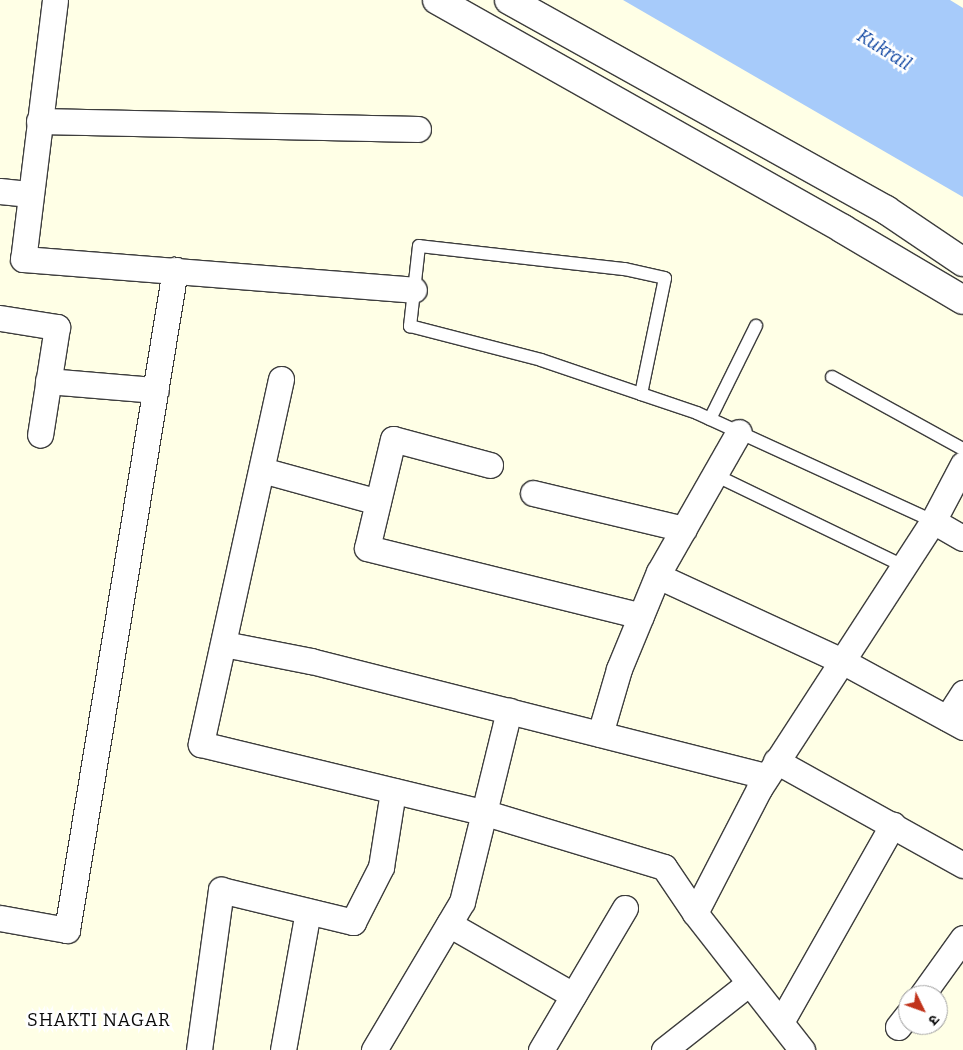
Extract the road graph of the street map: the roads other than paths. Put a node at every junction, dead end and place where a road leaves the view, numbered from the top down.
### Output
1 (54, 0) edge
2 (436, 0) edge
3 (509, 0) edge
4 (39, 121) junction
5 (418, 129) dead end
6 (0, 191) edge
7 (30, 194) junction
8 (963, 262) edge
9 (175, 270) junction
10 (414, 290) junction
11 (963, 300) edge
12 (0, 318) edge
13 (756, 326) dead end
14 (832, 377) dead end
15 (281, 379) dead end
16 (48, 381) junction
17 (156, 390) junction
18 (641, 394) junction
19 (710, 419) junction
20 (739, 432) junction
21 (40, 435) dead end
22 (963, 449) edge
23 (963, 464) edge
24 (490, 465) dead end
25 (262, 470) junction
26 (715, 475) junction
27 (534, 493) dead end
28 (378, 502) junction
29 (933, 521) junction
30 (684, 529) junction
31 (963, 538) edge
32 (903, 566) junction
33 (658, 576) junction
34 (641, 616) junction
35 (224, 644) junction
36 (842, 661) junction
37 (963, 694) edge
38 (509, 711) junction
39 (955, 722) edge
40 (600, 734) junction
41 (772, 769) junction
42 (393, 791) junction
43 (486, 813) junction
44 (893, 824) junction
45 (963, 865) edge
46 (624, 908) dead end
47 (308, 911) junction
48 (695, 913) junction
49 (0, 918) edge
50 (449, 924) junction
51 (963, 938) edge
52 (749, 983) junction
53 (929, 985) edge
54 (574, 995) junction
55 (781, 1022) junction
56 (199, 1050) edge
57 (283, 1050) edge
58 (374, 1050) edge
59 (541, 1050) edge
60 (664, 1050) edge
61 (802, 1050) edge

1 - 4 street
2 - 11 street
3 - 8 street
4 - 5 street
4 - 7 street
6 - 7 street
7 - 9 street
9 - 10 street
9 - 17 street
10 - 18 lane
10 - 18 lane
12 - 16 street
13 - 19 lane
14 - 22 lane
15 - 25 street
16 - 17 street
16 - 21 street
17 - 49 street
18 - 19 lane
19 - 20 lane
20 - 26 street
20 - 29 lane
23 - 29 street
24 - 28 street
25 - 28 street
25 - 35 street
26 - 30 street
26 - 32 lane
27 - 30 street
28 - 34 street
29 - 31 street
29 - 32 street
30 - 33 street
32 - 36 street
33 - 34 street
33 - 36 street
34 - 40 street
35 - 38 street
35 - 42 street
36 - 39 street
36 - 41 street
37 - 39 street
38 - 40 street
38 - 43 street
40 - 41 street
41 - 44 street
41 - 48 street
42 - 43 street
42 - 47 street
43 - 48 street
43 - 50 street
44 - 45 street
44 - 55 street
46 - 54 street
47 - 56 street
47 - 57 street
48 - 52 street
50 - 54 street
50 - 58 street
51 - 53 street
52 - 55 street
52 - 60 street
54 - 59 street
55 - 61 street

